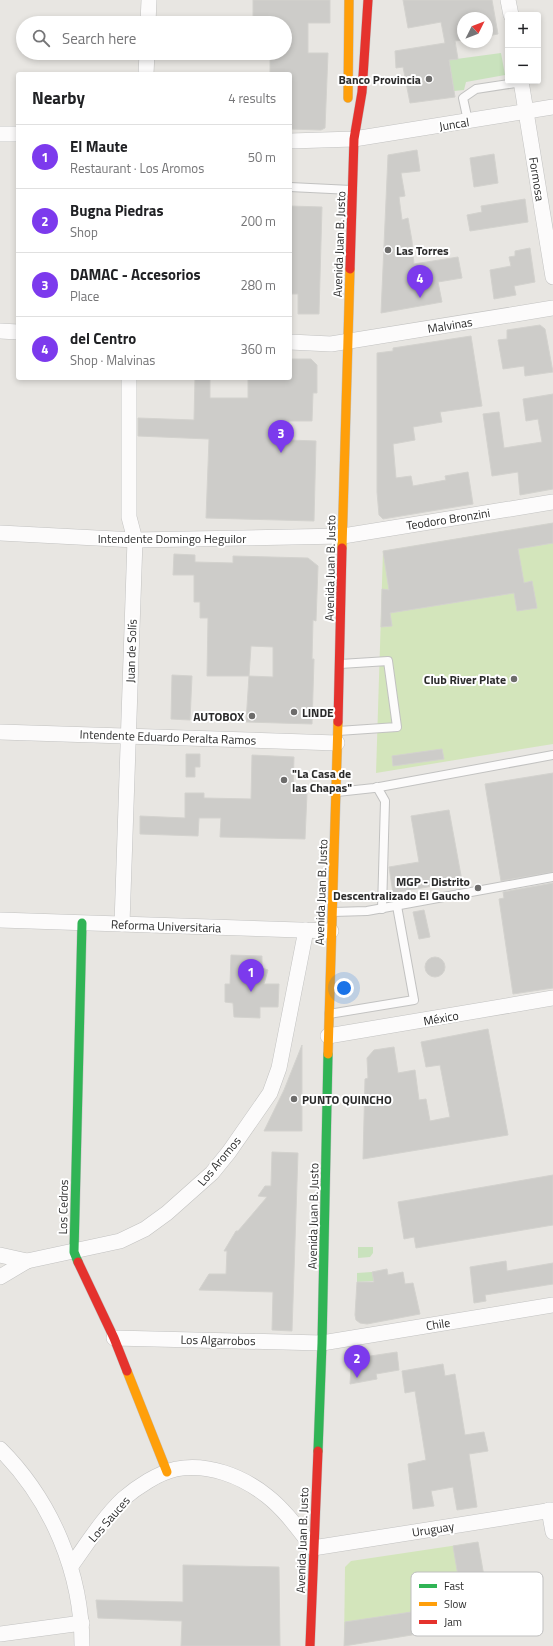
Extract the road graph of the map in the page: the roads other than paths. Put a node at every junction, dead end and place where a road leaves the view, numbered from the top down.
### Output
1 (148, 0) edge
2 (349, 0) edge
3 (368, 0) edge
4 (508, 0) edge
5 (510, 12) edge
6 (148, 16) edge
7 (147, 60) edge
8 (146, 72) edge
9 (505, 84) edge
10 (522, 84) edge
11 (553, 107) edge
12 (526, 111) junction
13 (468, 121) junction
14 (0, 134) edge
15 (16, 134) edge
16 (354, 139) junction
17 (292, 141) edge
18 (292, 187) edge
19 (352, 190) junction
20 (553, 278) edge
21 (553, 308) edge
22 (0, 331) edge
23 (16, 332) edge
24 (348, 341) junction
25 (292, 342) edge
26 (129, 380) edge
27 (553, 502) edge
28 (0, 533) edge
29 (343, 536) junction
30 (135, 540) junction
31 (340, 664) junction
32 (0, 732) edge
33 (128, 736) junction
34 (337, 737) junction
35 (553, 755) edge
36 (377, 787) junction
37 (336, 792) junction
38 (553, 877) edge
39 (397, 906) junction
40 (382, 909) junction
41 (332, 912) junction
42 (0, 920) edge
43 (82, 923) junction
44 (122, 924) junction
45 (306, 930) junction
46 (331, 931) junction
47 (553, 998) edge
48 (329, 1014) junction
49 (328, 1036) junction
50 (74, 1252) junction
51 (0, 1255) edge
52 (27, 1261) junction
53 (0, 1278) edge
54 (553, 1305) edge
55 (114, 1338) junction
56 (322, 1343) junction
57 (0, 1449) edge
58 (166, 1472) junction
59 (551, 1510) edge
60 (553, 1532) edge
61 (313, 1548) junction
62 (71, 1566) junction
63 (82, 1623) junction
64 (0, 1634) edge
65 (82, 1646) edge
66 (310, 1646) edge

1 - 6 street
2 - 16 main road, Avenida Juan B. Justo
3 - 16 main road, Avenida Juan B. Justo
4 - 5 street
7 - 8 street
9 - 13 lane
10 - 12 street, Formosa
11 - 12 street, Juncal
12 - 13 street, Juncal
12 - 20 street, Formosa
13 - 16 street, Juncal
14 - 15 street
16 - 17 street, Juncal
16 - 19 main road, Avenida Juan B. Justo
18 - 19 lane
19 - 24 main road, Avenida Juan B. Justo
21 - 24 street, Malvinas
22 - 23 street
24 - 25 street, Malvinas
24 - 29 main road, Avenida Juan B. Justo
26 - 30 street, Juan de Solís
27 - 29 street, Teodoro Bronzini
28 - 30 street, Intendente Domingo Heguilor
29 - 30 street, Intendente Domingo Heguilor
29 - 31 main road, Avenida Juan B. Justo
30 - 33 street, Juan de Solís
31 - 34 main road, Avenida Juan B. Justo
31 - 34 lane
32 - 33 street, Intendente Eduardo Peralta Ramos
33 - 34 street, Intendente Eduardo Peralta Ramos
33 - 44 street, Juan de Solís
34 - 37 main road, Avenida Juan B. Justo
35 - 36 lane
36 - 37 lane
36 - 40 lane
37 - 41 main road, Avenida Juan B. Justo
38 - 39 lane
39 - 40 lane
39 - 48 lane
40 - 41 lane
41 - 46 main road, Avenida Juan B. Justo
42 - 43 street, Reforma Universitaria
43 - 44 street, Reforma Universitaria
43 - 50 main road, Los Cedros
44 - 45 street, Reforma Universitaria
45 - 46 street, Reforma Universitaria
45 - 50 street, Los Aromos
46 - 48 main road, Avenida Juan B. Justo
47 - 49 street, México
48 - 49 main road, Avenida Juan B. Justo
49 - 56 main road, Avenida Juan B. Justo
50 - 52 street, Los Aromos
50 - 55 main road, Los Cedros
51 - 52 street, Los Aromos
52 - 53 street
54 - 56 street, Chile
55 - 56 street, Los Algarrobos
55 - 58 main road, Los Cedros
56 - 61 main road, Avenida Juan B. Justo
57 - 62 street
58 - 61 street, Los Sauces
58 - 62 street, Los Sauces
59 - 60 street
59 - 61 street, Uruguay
61 - 66 main road, Avenida Juan B. Justo
62 - 63 street
63 - 64 street
63 - 65 street

